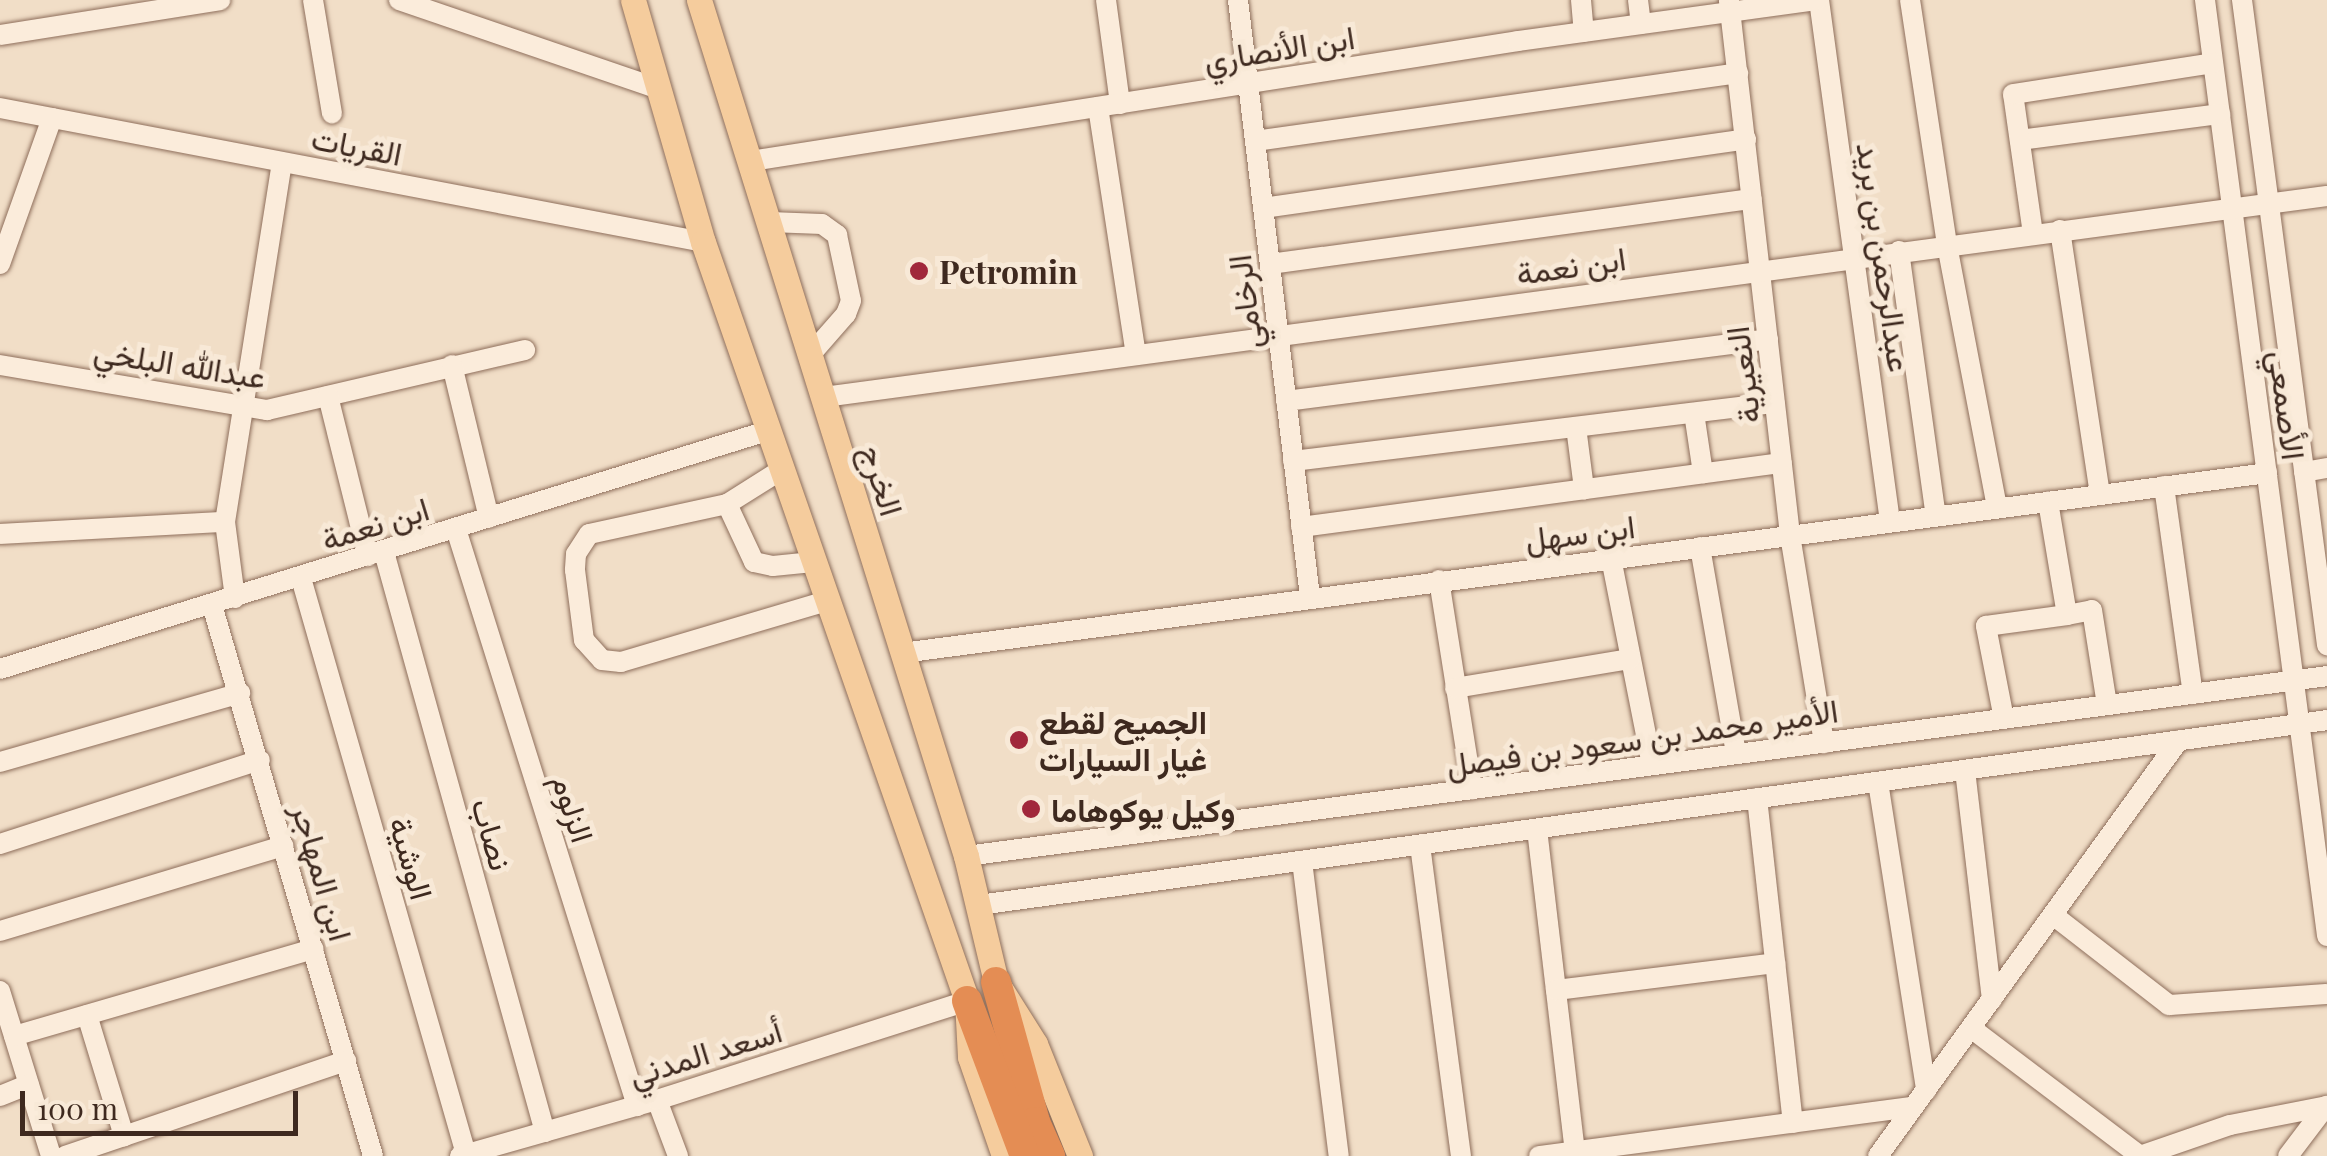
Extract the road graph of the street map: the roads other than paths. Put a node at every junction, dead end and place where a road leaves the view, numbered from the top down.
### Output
1 (220, 0) edge
2 (313, 0) edge
3 (399, 0) edge
4 (633, 0) edge
5 (699, 0) edge
6 (1106, 0) edge
7 (1238, 0) edge
8 (1581, 0) edge
9 (1638, 0) edge
10 (1818, 0) edge
11 (1910, 0) edge
12 (2205, 0) edge
13 (2242, 0) edge
14 (1730, 6) edge
15 (1641, 24) junction
16 (1584, 32) junction
17 (0, 35) edge
18 (2213, 63) junction
19 (1738, 73) junction
20 (1248, 83) junction
21 (659, 89) junction
22 (1120, 104) junction
23 (1098, 107) junction
24 (0, 108) edge
25 (332, 113) dead end
26 (2220, 114) junction
27 (52, 118) junction
28 (1746, 138) junction
29 (2020, 140) junction
30 (1255, 141) junction
31 (751, 161) junction
32 (282, 162) junction
33 (2327, 196) edge
34 (1752, 199) junction
35 (2269, 204) junction
36 (1263, 208) junction
37 (2232, 208) junction
38 (770, 222) junction
39 (2060, 230) junction
40 (2033, 234) junction
41 (703, 242) junction
42 (1947, 245) junction
43 (1899, 251) junction
44 (1856, 257) junction
45 (0, 264) edge
46 (1270, 264) junction
47 (1760, 269) junction
48 (1278, 336) junction
49 (1768, 339) junction
50 (525, 350) dead end
51 (811, 354) junction
52 (1136, 355) junction
53 (0, 365) edge
54 (452, 365) junction
55 (328, 396) junction
56 (824, 396) junction
57 (1286, 401) junction
58 (1776, 403) junction
59 (243, 404) junction
60 (1694, 413) junction
61 (1576, 428) junction
62 (767, 431) junction
63 (1293, 461) junction
64 (1782, 463) junction
65 (2327, 468) edge
66 (780, 470) junction
67 (2304, 472) junction
68 (1703, 473) junction
69 (2266, 473) junction
70 (2164, 486) junction
71 (1584, 489) junction
72 (2100, 494) junction
73 (2048, 502) junction
74 (727, 504) junction
75 (1997, 508) junction
76 (1936, 516) junction
77 (489, 518) junction
78 (224, 522) junction
79 (1890, 522) junction
80 (1301, 527) junction
81 (456, 529) junction
82 (0, 534) edge
83 (1790, 535) junction
84 (1700, 547) junction
85 (376, 554) junction
86 (1611, 558) junction
87 (813, 562) junction
88 (301, 578) junction
89 (1439, 580) junction
90 (234, 598) junction
91 (1310, 598) junction
92 (827, 601) junction
93 (212, 605) junction
94 (2068, 615) junction
95 (2327, 645) edge
96 (902, 654) junction
97 (1630, 659) junction
98 (0, 669) edge
99 (2327, 676) edge
100 (2294, 681) junction
101 (1455, 688) junction
102 (240, 693) junction
103 (2193, 694) junction
104 (2107, 706) junction
105 (2004, 719) junction
106 (2327, 720) edge
107 (2299, 724) junction
108 (2179, 740) junction
109 (1824, 743) junction
110 (1736, 754) junction
111 (260, 760) junction
112 (0, 762) edge
113 (1652, 765) junction
114 (1965, 770) junction
115 (1878, 782) junction
116 (1472, 789) junction
117 (1757, 798) junction
118 (1537, 828) junction
119 (0, 844) edge
120 (1420, 845) junction
121 (284, 846) junction
122 (966, 856) junction
123 (1302, 861) junction
124 (980, 906) junction
125 (2053, 916) junction
126 (0, 931) edge
127 (2327, 936) edge
128 (314, 950) junction
129 (1775, 964) junction
130 (996, 982) junction
131 (1556, 990) junction
132 (2327, 994) edge
133 (1, 998) edge
134 (1992, 999) junction
135 (967, 1000) junction
136 (87, 1015) junction
137 (1971, 1028) junction
138 (14, 1036) junction
139 (346, 1061) junction
140 (28, 1084) junction
141 (0, 1096) edge
142 (1920, 1099) junction
143 (647, 1103) junction
144 (2327, 1106) edge
145 (1793, 1123) junction
146 (545, 1132) junction
147 (1025, 1135) edge
148 (124, 1136) junction
149 (1703, 1146) edge
150 (1632, 1150) edge
151 (1574, 1151) junction
152 (463, 1155) edge
153 (51, 1156) edge
154 (65, 1156) edge
155 (374, 1156) edge
156 (678, 1156) edge
157 (1004, 1156) edge
158 (1050, 1156) edge
159 (1080, 1156) edge
160 (1339, 1156) edge
161 (1461, 1156) edge
162 (1538, 1156) edge
163 (1878, 1156) edge
164 (2140, 1156) edge
165 (2288, 1156) edge

1 - 17 street
2 - 25 street
3 - 21 street
4 - 21 main road
5 - 31 main road, الخرج
6 - 22 street
7 - 20 street, الرخامي
8 - 16 street
9 - 15 street
10 - 14 street, ابن الأنصاري
10 - 44 street, عبدالرحمن بن بريد
11 - 42 street
12 - 18 street, الأصمعي
13 - 35 street, الأصمعي
14 - 15 street, ابن الأنصاري
14 - 19 street, النعيرية
15 - 16 street, ابن الأنصاري
16 - 20 street, ابن الأنصاري
18 - 26 street, الأصمعي
18 - 29 street
19 - 28 street, النعيرية
19 - 30 street
20 - 22 street, ابن الأنصاري
20 - 30 street, الرخامي
21 - 41 main road
22 - 23 street, ابن الأنصاري
23 - 31 street, ابن الأنصاري
23 - 52 street
24 - 27 street, القريات
26 - 29 street
26 - 37 street, الأصمعي
27 - 32 street, القريات
27 - 45 street
28 - 34 street, النعيرية
28 - 36 street
29 - 40 street
30 - 36 street, الرخامي
31 - 38 main road, الخرج
32 - 41 street, القريات
32 - 59 street
33 - 35 street, ابن نعمة
34 - 46 street
34 - 47 street, النعيرية
35 - 37 street, ابن نعمة
35 - 67 street, الأصمعي
36 - 46 street, الرخامي
37 - 39 street, ابن نعمة
37 - 69 street, الأصمعي
38 - 51 main road, الخرج
38 - 51 street
39 - 40 street, ابن نعمة
39 - 72 street
40 - 42 street, ابن نعمة
41 - 62 main road
42 - 43 street, ابن نعمة
42 - 75 street
43 - 44 street, ابن نعمة
43 - 76 street
44 - 47 street, ابن نعمة
44 - 79 street, عبدالرحمن بن بريد
46 - 48 street, الرخامي
47 - 48 street, ابن نعمة
47 - 49 street, النعيرية
48 - 52 street, ابن نعمة
48 - 57 street, الرخامي
49 - 57 street
49 - 58 street, النعيرية
50 - 54 street, عبدالله البلخي
51 - 56 main road, الخرج
52 - 56 street, ابن نعمة
53 - 59 street, عبدالله البلخي
54 - 55 street, عبدالله البلخي
54 - 77 street
55 - 59 street, عبدالله البلخي
55 - 85 street, نصاب
56 - 96 main road, الخرج
57 - 63 street, الرخامي
58 - 60 street
58 - 64 street, النعيرية
59 - 78 street
60 - 61 street
60 - 68 street
61 - 63 street
61 - 71 street
62 - 66 main road
62 - 77 street, ابن نعمة
63 - 80 street, الرخامي
64 - 68 street
64 - 83 street, النعيرية
65 - 67 street
66 - 74 street
66 - 87 main road
67 - 95 street, الأصمعي
68 - 71 street
69 - 70 street, ابن سهل
69 - 100 street, الأصمعي
70 - 72 street, ابن سهل
70 - 103 street
71 - 80 street
72 - 73 street, ابن سهل
73 - 75 street, ابن سهل
73 - 94 street
74 - 87 street
74 - 92 street
75 - 76 street, ابن سهل
76 - 79 street, ابن سهل
77 - 81 street, ابن نعمة
78 - 82 street
78 - 90 street
79 - 83 street, ابن سهل
80 - 91 street, الرخامي
81 - 85 street, ابن نعمة
81 - 143 street, الزلوم
83 - 84 street, ابن سهل
83 - 109 street, النعيرية
84 - 86 street, ابن سهل
84 - 110 street
85 - 88 street, ابن نعمة
85 - 146 street, نصاب
86 - 89 street, ابن سهل
86 - 97 street
87 - 92 main road
88 - 90 street, ابن نعمة
88 - 152 street, الوشية
89 - 91 street, ابن سهل
89 - 101 street
90 - 93 street, ابن نعمة
91 - 96 street, ابن سهل
92 - 135 main road
93 - 98 street, ابن نعمة
93 - 102 street, ابن المهاجر
94 - 104 street
94 - 105 street
96 - 122 main road, الخرج
97 - 101 street
97 - 113 street
99 - 100 street, الأمير محمد بن سعود بن فيصل
100 - 103 street, الأمير محمد بن سعود بن فيصل
100 - 107 street, الأصمعي
101 - 116 street
102 - 111 street, ابن المهاجر
102 - 112 street
103 - 104 street, الأمير محمد بن سعود بن فيصل
104 - 105 street, الأمير محمد بن سعود بن فيصل
105 - 109 street, الأمير محمد بن سعود بن فيصل
106 - 107 street
107 - 108 street
107 - 127 street, الأصمعي
108 - 114 street
108 - 125 street
109 - 110 street, الأمير محمد بن سعود بن فيصل
110 - 113 street, الأمير محمد بن سعود بن فيصل
111 - 119 street
111 - 121 street, ابن المهاجر
113 - 116 street, الأمير محمد بن سعود بن فيصل
114 - 115 street
114 - 134 street
115 - 117 street
115 - 142 street
116 - 122 street, الأمير محمد بن سعود بن فيصل
117 - 118 street
117 - 129 street
118 - 120 street
118 - 131 street
120 - 123 street
120 - 161 street
121 - 126 street
121 - 128 street, ابن المهاجر
122 - 124 main road, الخرج
123 - 124 street
123 - 160 street
124 - 130 main road, الخرج
125 - 132 street
125 - 134 street
128 - 136 street
128 - 139 street, ابن المهاجر
129 - 131 street
129 - 145 street
130 - 147 highway
130 - 159 main road
131 - 151 street
133 - 138 street
134 - 137 street
135 - 143 street, أسعد المدني
135 - 147 highway
135 - 157 main road
136 - 138 street
136 - 148 street
137 - 142 street
137 - 164 street
138 - 140 street
139 - 148 street
139 - 155 street, ابن المهاجر
140 - 141 street
140 - 153 street
142 - 145 street
142 - 163 street
143 - 146 street, أسعد المدني
143 - 156 street, الزلوم
144 - 164 street
144 - 165 street
145 - 149 street
146 - 152 street, أسعد المدني
147 - 158 highway
148 - 154 street
149 - 150 street
150 - 151 street
151 - 162 street

